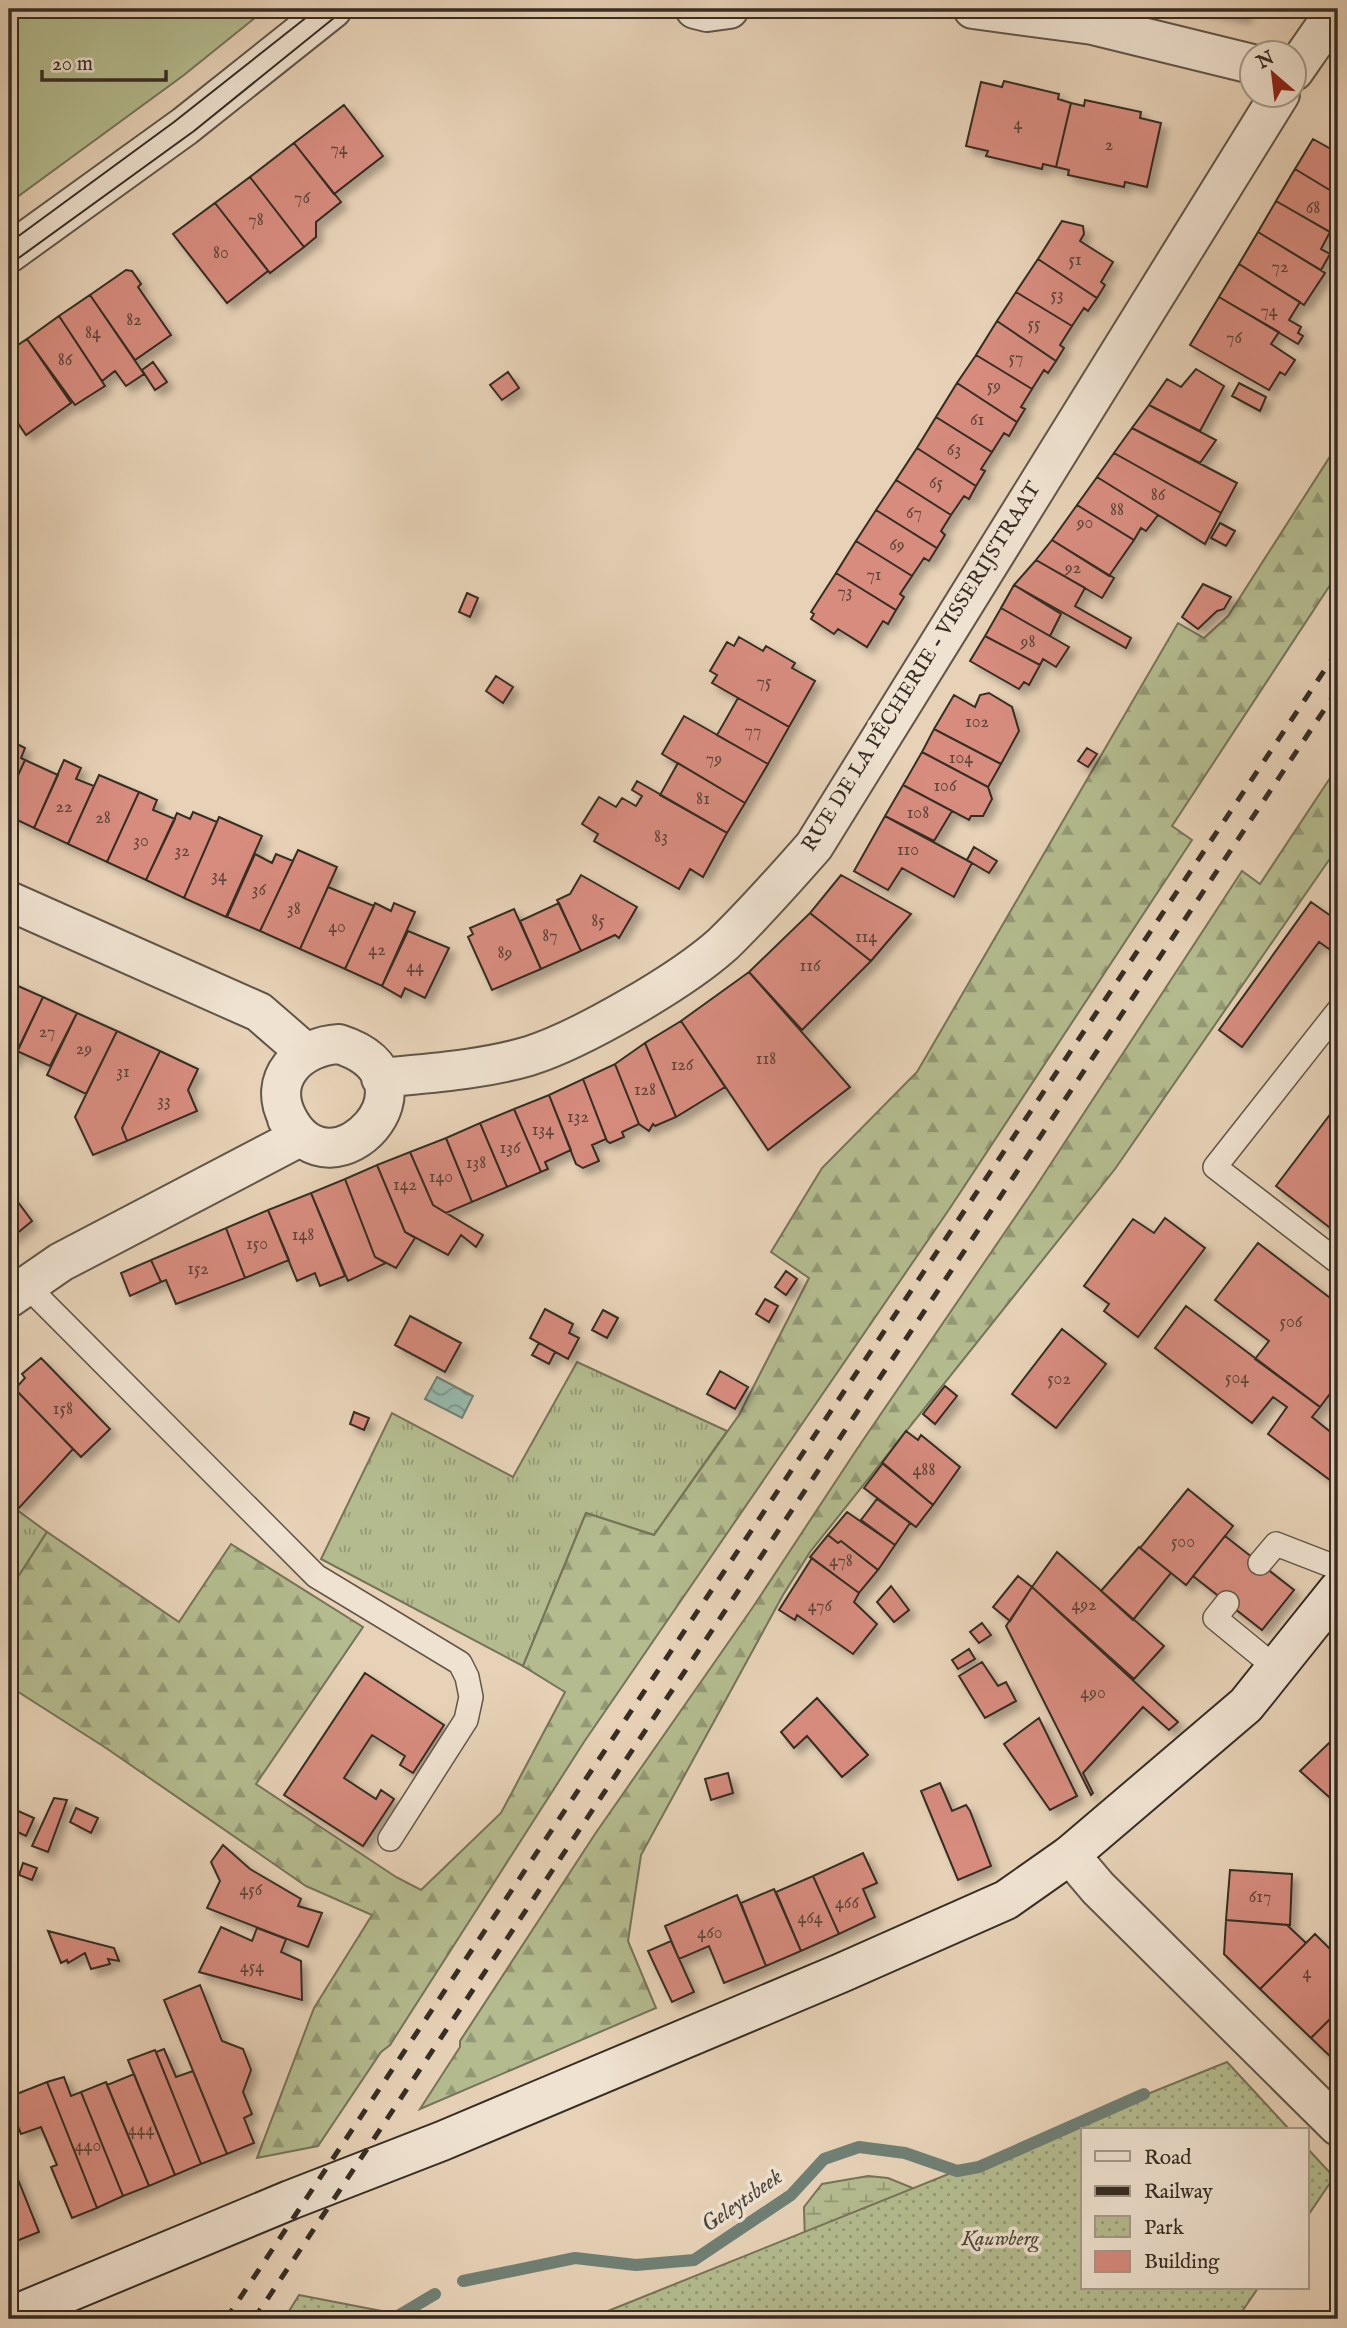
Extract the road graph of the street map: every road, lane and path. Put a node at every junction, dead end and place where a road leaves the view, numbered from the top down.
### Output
1 (332, 9) edge
2 (695, 9) edge
3 (729, 9) edge
4 (973, 9) edge
5 (1337, 9) edge
6 (1308, 51) edge
7 (1238, 61) edge
8 (1271, 108) edge
9 (9, 254) edge
10 (9, 901) edge
11 (1338, 1011) edge
12 (305, 1052) junction
13 (381, 1078) junction
14 (287, 1119) junction
15 (1338, 1262) edge
16 (17, 1291) edge
17 (1260, 1563) dead end
18 (1338, 1568) edge
19 (1338, 1590) edge
20 (1227, 1603) dead end
21 (1276, 1668) junction
22 (390, 1839) dead end
23 (1070, 1855) junction
24 (1338, 2126) edge
25 (9, 2317) edge

1 - 9 street
2 - 3 street
4 - 7 street
5 - 6 street
8 - 13 street, RUE DE LA PÊCHERIE - VISSERIJSTRAAT
10 - 12 street
11 - 15 lane
12 - 13 street
12 - 14 street
13 - 14 street
14 - 16 street
16 - 22 lane
17 - 18 lane
19 - 21 street
20 - 21 lane
21 - 23 street
23 - 24 street
23 - 25 street

